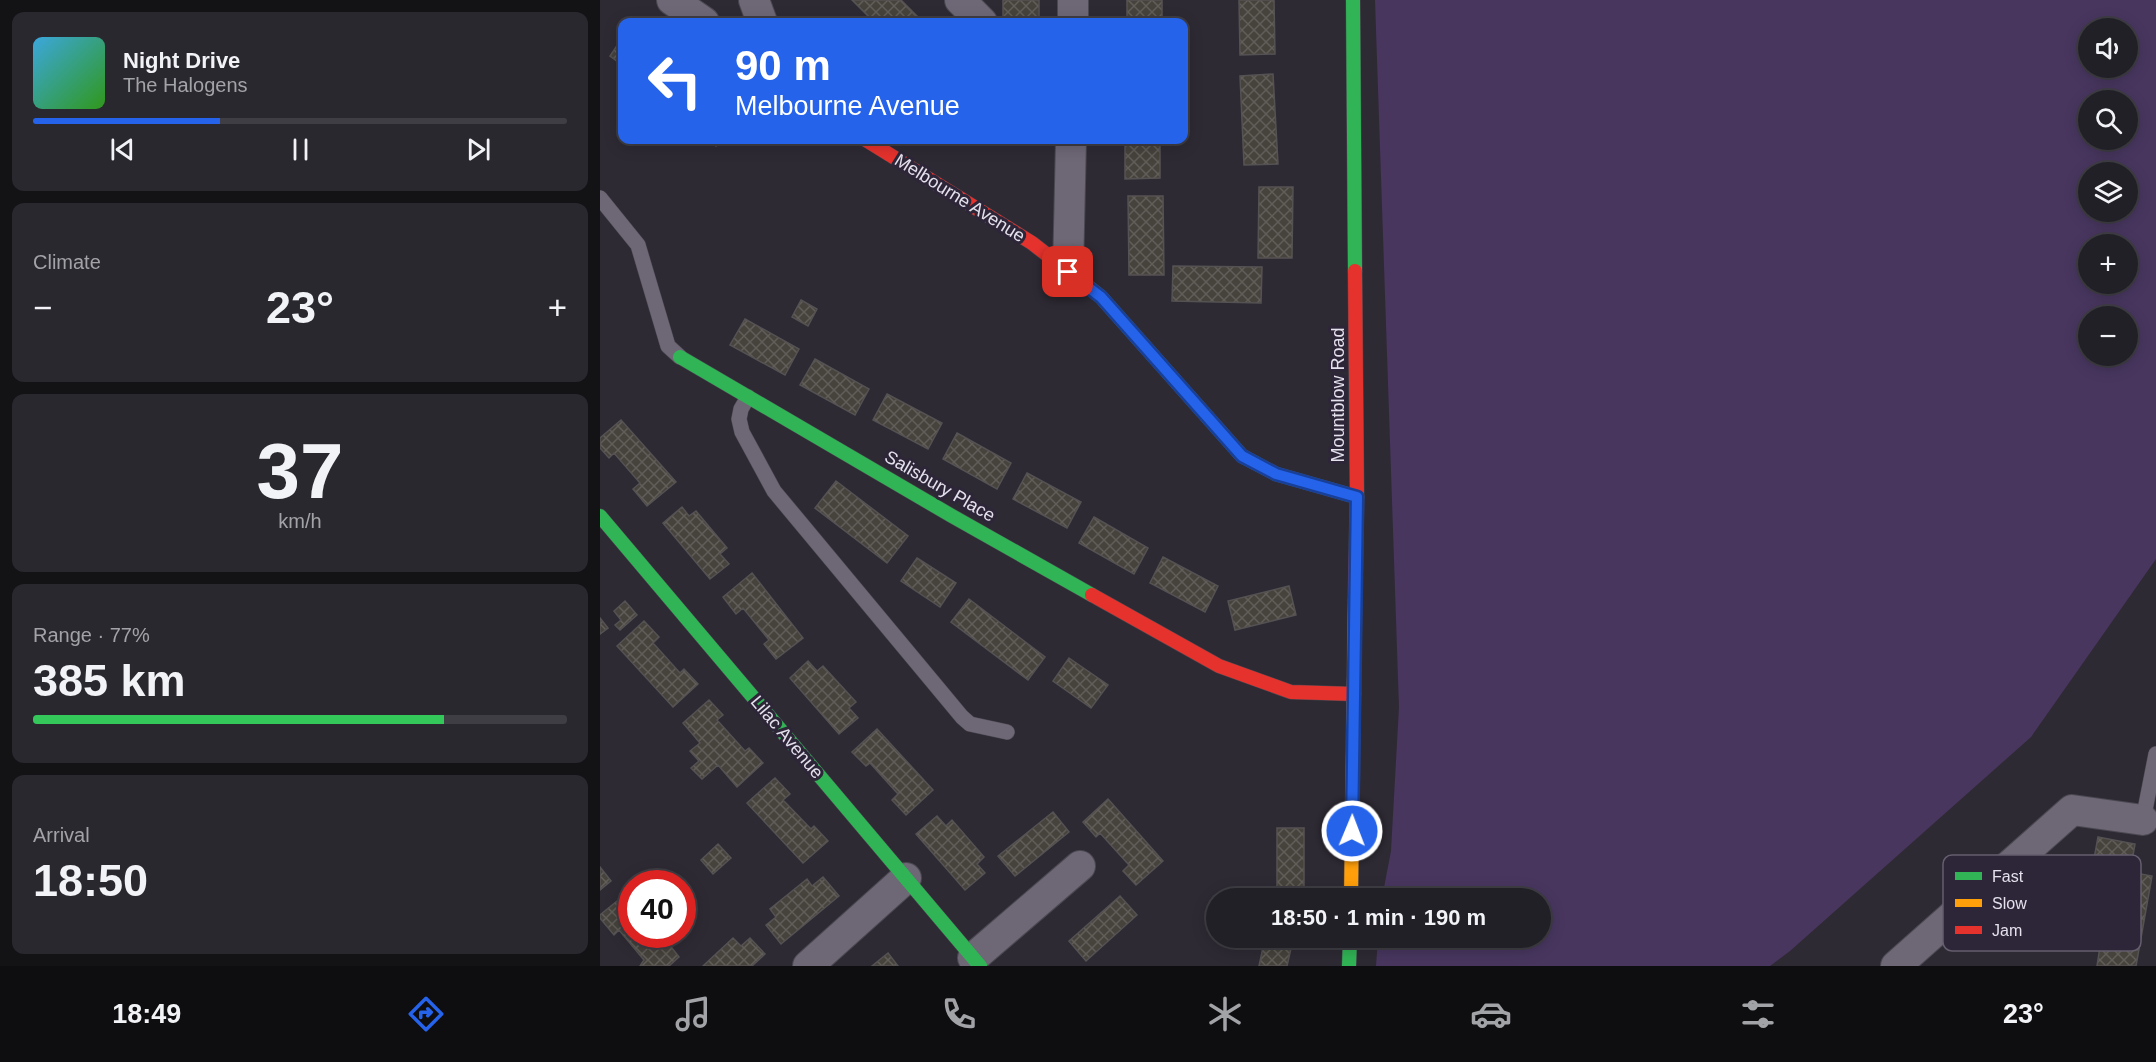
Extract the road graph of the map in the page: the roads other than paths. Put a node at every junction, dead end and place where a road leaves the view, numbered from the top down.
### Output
1 (672, 0) edge
2 (754, 0) edge
3 (960, 0) edge
4 (1073, 0) edge
5 (1353, 0) edge
6 (698, 18) edge
7 (761, 18) edge
8 (978, 18) edge
9 (1073, 18) edge
10 (872, 144) edge
11 (1071, 144) edge
12 (600, 198) edge
13 (1068, 272) junction
14 (680, 357) joint
15 (748, 397) junction
16 (1357, 497) junction
17 (604, 530) edge
18 (1354, 694) junction
19 (1007, 732) dead end
20 (2156, 754) edge
21 (2143, 820) joint
22 (2021, 855) edge
23 (1080, 866) dead end
24 (906, 878) junction
25 (1351, 888) edge
26 (1943, 924) edge
27 (1350, 948) edge
28 (977, 962) edge
29 (808, 966) edge
30 (1349, 966) edge
31 (1896, 966) edge

1 - 6 street
2 - 7 street
3 - 8 street
4 - 9 street
5 - 16 street, Mountblow Road
10 - 13 street, Melbourne Avenue
11 - 13 street
12 - 14 lane, Salisbury Place
13 - 16 street, Melbourne Avenue
14 - 15 street, Salisbury Place
15 - 18 street, Salisbury Place
15 - 19 lane
16 - 18 street, Mountblow Road
17 - 24 street, Lilac Avenue
18 - 25 street, Mountblow Road
20 - 21 lane
21 - 22 street
23 - 28 street, Lilac Avenue
24 - 28 street, Lilac Avenue
24 - 29 street
26 - 31 street
27 - 30 street

